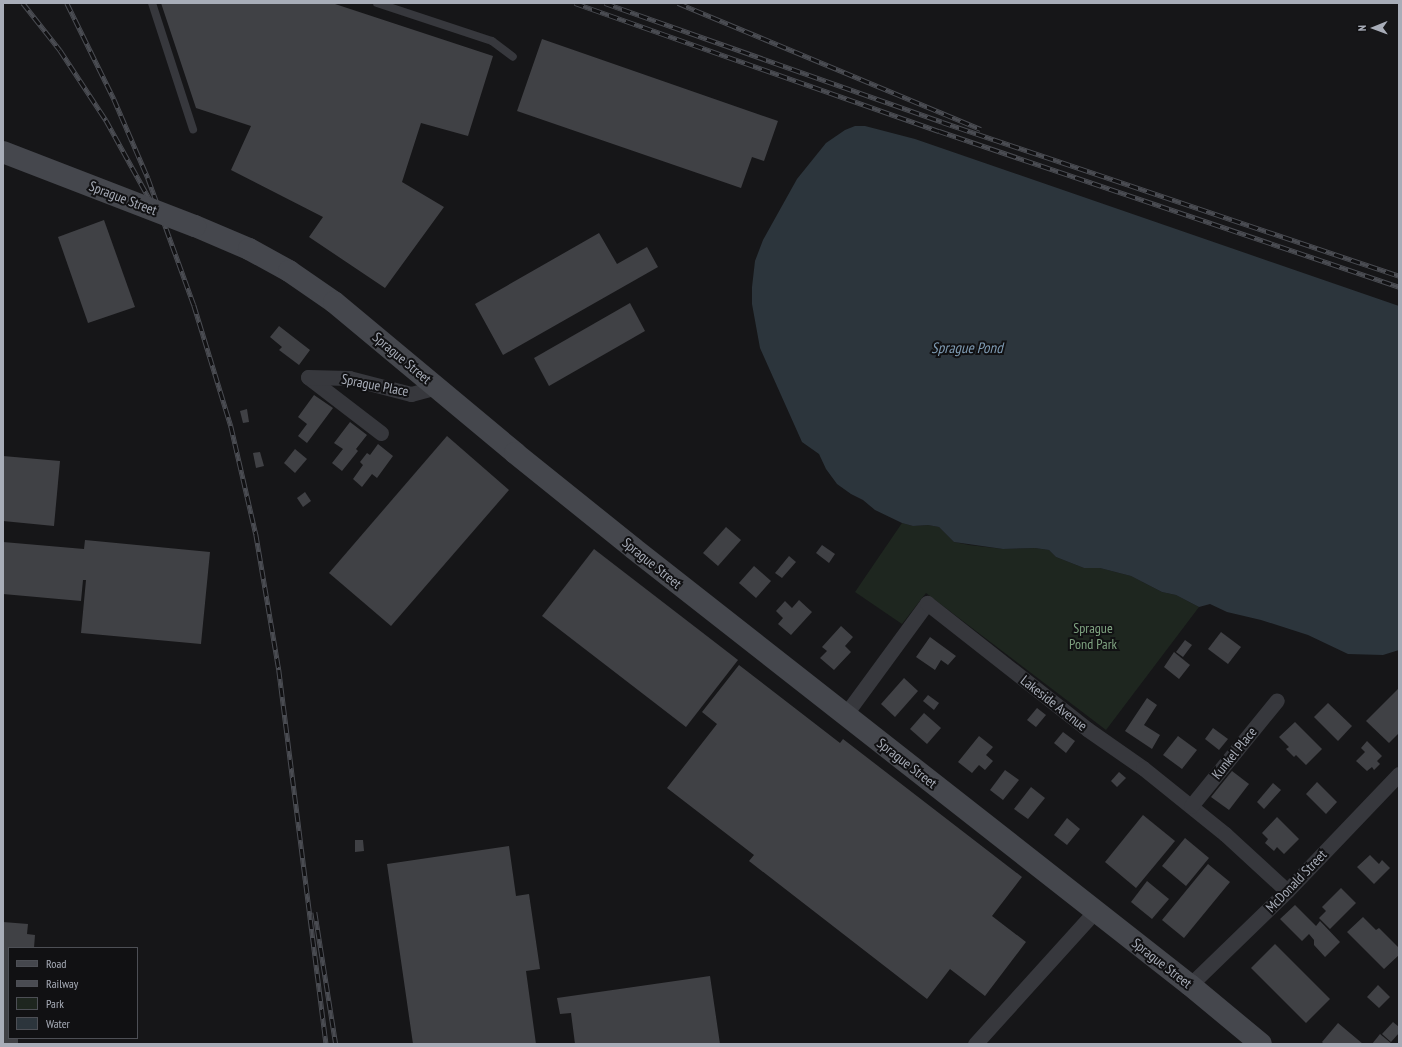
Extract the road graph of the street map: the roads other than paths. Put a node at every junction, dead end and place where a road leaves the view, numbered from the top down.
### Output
1 (152, 3) edge
2 (377, 3) edge
3 (513, 57) dead end
4 (193, 129) dead end
5 (3, 152) edge
6 (437, 388) junction
7 (381, 433) dead end
8 (1277, 700) dead end
9 (845, 715) junction
10 (1399, 774) edge
11 (1191, 806) junction
12 (1287, 891) junction
13 (1095, 911) junction
14 (1190, 985) junction
15 (975, 1044) edge
16 (1261, 1044) edge

1 - 4 lane
2 - 3 lane
5 - 6 main road, Sprague Street, bridge
6 - 7 street, Sprague Place
6 - 9 main road, Sprague Street
8 - 11 street, Kunkel Place
9 - 11 street, Lakeside Avenue
9 - 13 main road, Sprague Street
10 - 12 street, McDonald Street
11 - 12 street, Lakeside Avenue
12 - 14 street, McDonald Street
13 - 14 main road, Sprague Street
13 - 15 street
14 - 16 main road, Sprague Street

